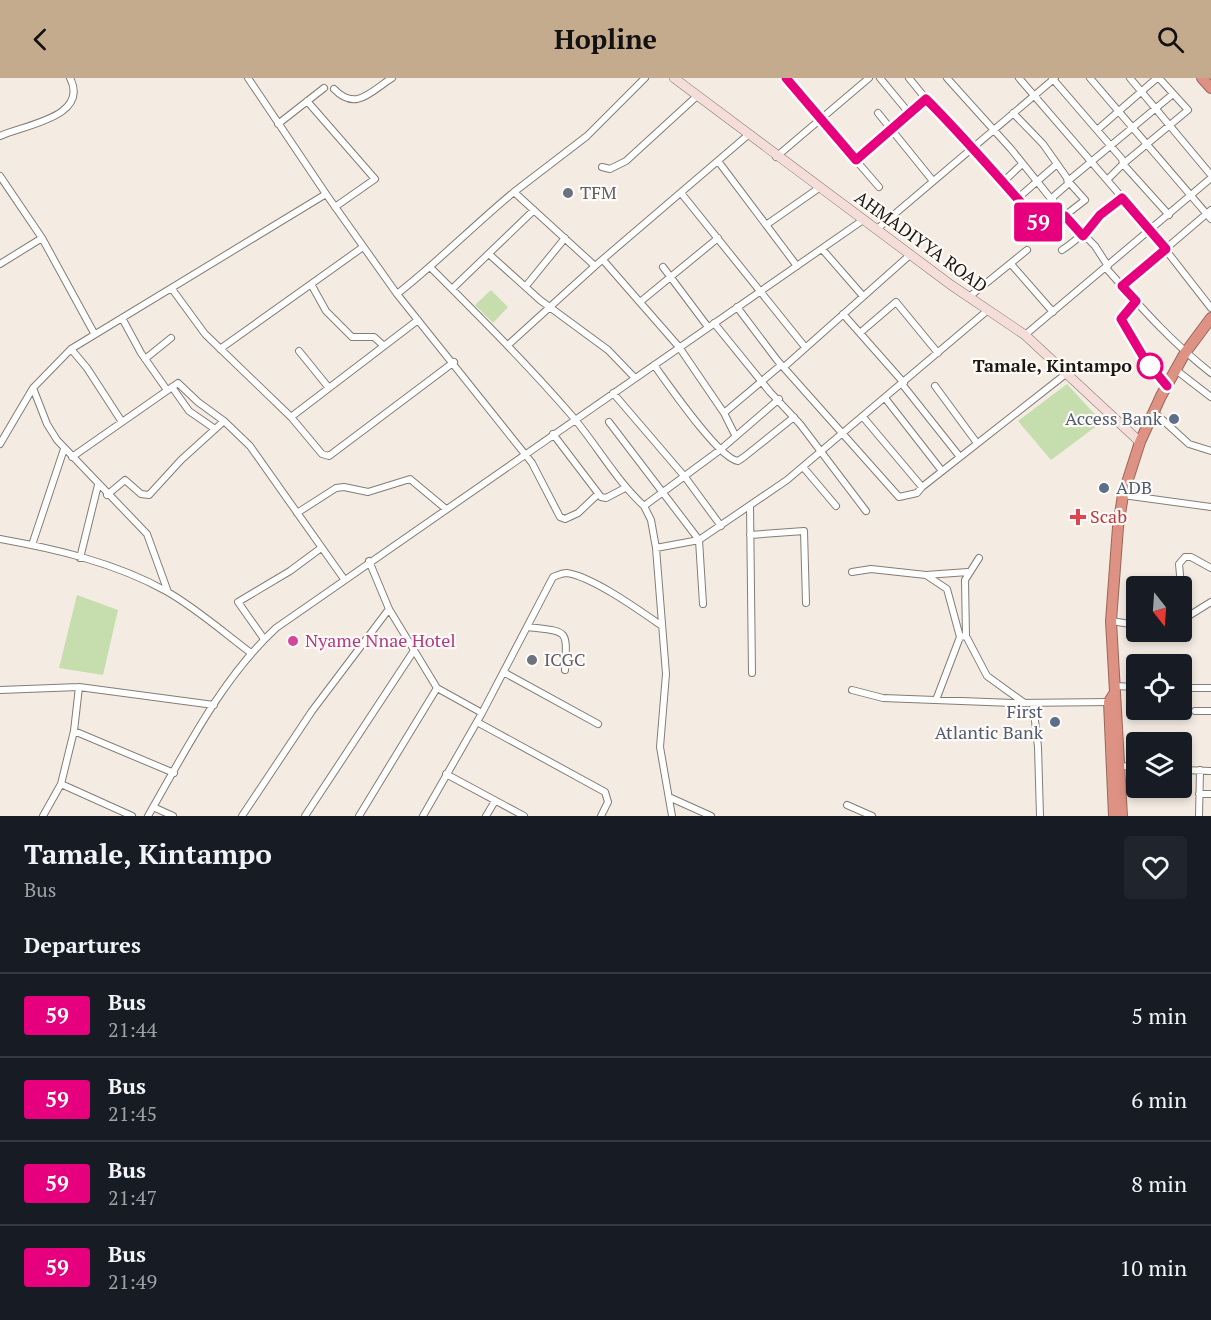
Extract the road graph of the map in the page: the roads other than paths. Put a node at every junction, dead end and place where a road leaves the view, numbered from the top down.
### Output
1 (70, 78) edge
2 (392, 78) edge
3 (645, 78) edge
4 (674, 78) edge
5 (786, 78) edge
6 (869, 78) edge
7 (880, 78) edge
8 (909, 78) edge
9 (947, 78) edge
10 (1019, 78) edge
11 (1054, 78) edge
12 (1090, 78) edge
13 (1130, 78) edge
14 (1158, 78) edge
15 (1202, 78) edge
16 (250, 79) edge
17 (324, 88) dead end
18 (1211, 88) edge
19 (334, 89) dead end
20 (1141, 92) junction
21 (1173, 94) junction
22 (697, 96) junction
23 (1034, 96) junction
24 (926, 99) junction
25 (307, 101) junction
26 (1155, 109) junction
27 (1119, 111) junction
28 (878, 113) dead end
29 (909, 113) junction
30 (1013, 113) junction
31 (822, 118) junction
32 (278, 124) junction
33 (1169, 126) junction
34 (1134, 128) junction
35 (892, 129) junction
36 (993, 130) junction
37 (1097, 130) junction
38 (0, 135) edge
39 (748, 135) junction
40 (1148, 144) junction
41 (1112, 145) junction
42 (974, 147) junction
43 (776, 157) junction
44 (856, 160) junction
45 (718, 161) junction
46 (1092, 162) junction
47 (1022, 164) junction
48 (1057, 164) junction
49 (1123, 164) junction
50 (602, 167) dead end
51 (0, 176) edge
52 (1211, 176) edge
53 (1107, 180) junction
54 (933, 181) junction
55 (1068, 181) junction
56 (1036, 182) junction
57 (1002, 183) junction
58 (819, 188) junction
59 (879, 188) dead end
60 (514, 192) junction
61 (681, 193) junction
62 (326, 194) junction
63 (1192, 195) junction
64 (1018, 198) junction
65 (1122, 198) junction
66 (1052, 200) junction
67 (335, 207) junction
68 (534, 210) junction
69 (1210, 214) edge
70 (1169, 215) junction
71 (1065, 216) junction
72 (863, 220) junction
73 (766, 225) junction
74 (877, 229) junction
75 (1151, 231) junction
76 (1083, 236) junction
77 (42, 238) junction
78 (565, 238) junction
79 (718, 238) junction
80 (363, 247) junction
81 (822, 249) junction
82 (1166, 249) junction
83 (1027, 250) dead end
84 (1062, 250) dead end
85 (911, 254) junction
86 (490, 255) junction
87 (603, 260) junction
88 (0, 264) edge
89 (1011, 264) junction
90 (595, 266) junction
91 (797, 266) junction
92 (663, 267) dead end
93 (1107, 267) junction
94 (431, 268) junction
95 (670, 277) junction
96 (311, 284) junction
97 (525, 286) junction
98 (1122, 286) junction
99 (172, 289) junction
100 (452, 289) junction
101 (758, 293) junction
102 (397, 294) junction
103 (863, 296) junction
104 (969, 297) junction
105 (1136, 301) junction
106 (640, 302) junction
107 (551, 305) junction
108 (737, 308) junction
109 (1211, 308) edge
110 (988, 310) junction
111 (1053, 312) junction
112 (843, 314) junction
113 (122, 318) junction
114 (1211, 318) edge
115 (418, 320) junction
116 (711, 325) junction
117 (861, 332) junction
118 (94, 333) junction
119 (1025, 335) junction
120 (171, 338) dead end
121 (508, 345) junction
122 (384, 346) junction
123 (679, 347) junction
124 (805, 347) junction
125 (71, 349) junction
126 (220, 349) junction
127 (299, 351) dead end
128 (938, 353) junction
129 (1185, 353) junction
130 (145, 359) junction
131 (454, 363) junction
132 (654, 365) junction
133 (783, 366) junction
134 (1176, 370) junction
135 (1067, 373) junction
136 (1211, 373) edge
137 (635, 378) junction
138 (763, 382) junction
139 (903, 383) junction
140 (935, 386) dead end
141 (1167, 386) junction
142 (33, 388) junction
143 (329, 388) junction
144 (170, 389) junction
145 (613, 393) junction
146 (1211, 397) edge
147 (885, 398) junction
148 (779, 399) junction
149 (1154, 412) junction
150 (724, 413) junction
151 (291, 417) junction
152 (794, 417) junction
153 (863, 417) junction
154 (574, 419) junction
155 (224, 421) junction
156 (122, 422) junction
157 (609, 422) dead end
158 (215, 429) junction
159 (554, 434) junction
160 (843, 434) junction
161 (735, 435) junction
162 (1140, 442) junction
163 (977, 443) junction
164 (0, 444) edge
165 (64, 448) junction
166 (720, 450) junction
167 (822, 451) junction
168 (1211, 451) edge
169 (523, 454) junction
170 (72, 457) junction
171 (960, 457) junction
172 (803, 467) junction
173 (942, 471) junction
174 (685, 477) junction
175 (98, 485) junction
176 (922, 487) junction
177 (625, 488) junction
178 (664, 493) junction
179 (598, 494) junction
180 (107, 495) junction
181 (1123, 495) junction
182 (644, 506) junction
183 (750, 506) junction
184 (836, 506) dead end
185 (1211, 507) edge
186 (447, 509) junction
187 (866, 511) dead end
188 (297, 513) junction
189 (721, 526) junction
190 (750, 535) junction
191 (0, 539) edge
192 (699, 540) junction
193 (32, 545) junction
194 (321, 548) junction
195 (656, 548) junction
196 (80, 558) junction
197 (979, 558) dead end
198 (369, 561) junction
199 (1211, 568) edge
200 (852, 572) dead end
201 (968, 572) junction
202 (926, 575) junction
203 (1180, 576) edge
204 (344, 579) junction
205 (168, 592) junction
206 (806, 603) dead end
207 (703, 604) dead end
208 (1210, 606) edge
209 (389, 609) junction
210 (1192, 615) edge
211 (1111, 621) junction
212 (1126, 623) edge
213 (662, 626) junction
214 (527, 627) junction
215 (963, 636) junction
216 (264, 639) junction
217 (413, 652) junction
218 (251, 653) junction
219 (566, 670) dead end
220 (505, 673) junction
221 (752, 674) dead end
222 (80, 687) junction
223 (437, 688) junction
224 (1192, 688) edge
225 (1211, 688) edge
226 (0, 690) edge
227 (852, 690) dead end
228 (1126, 691) edge
229 (1113, 696) junction
230 (936, 700) junction
231 (1023, 703) junction
232 (1033, 703) junction
233 (214, 705) junction
234 (1195, 711) dead end
235 (1211, 711) edge
236 (482, 713) junction
237 (477, 722) junction
238 (598, 724) dead end
239 (74, 731) junction
240 (1120, 766) junction
241 (1126, 766) edge
242 (1192, 771) edge
243 (1200, 771) junction
244 (1211, 771) edge
245 (174, 773) junction
246 (446, 774) junction
247 (61, 784) junction
248 (1199, 794) junction
249 (1211, 794) edge
250 (671, 798) junction
251 (495, 801) junction
252 (847, 805) dead end
253 (153, 807) junction
254 (43, 816) edge
255 (132, 816) edge
256 (148, 816) edge
257 (173, 816) edge
258 (242, 816) edge
259 (305, 816) edge
260 (359, 816) edge
261 (423, 816) edge
262 (486, 816) edge
263 (524, 816) edge
264 (601, 816) edge
265 (672, 816) edge
266 (711, 816) edge
267 (872, 816) edge
268 (1040, 816) edge
269 (1114, 816) edge
270 (1122, 816) edge
271 (1199, 816) edge

1 - 38 street
2 - 19 street
3 - 60 street
4 - 22 street, AHMADIYYA ROAD
5 - 31 street
6 - 31 street
7 - 29 street
8 - 24 street
9 - 36 street
10 - 23 street
11 - 23 street
11 - 37 street
12 - 27 street
13 - 20 street
14 - 20 street
14 - 21 street
15 - 18 highway
16 - 32 street
17 - 25 street
20 - 26 street
20 - 27 street
21 - 26 street
21 - 33 street
22 - 39 street, AHMADIYYA ROAD
22 - 50 street
23 - 30 street
23 - 46 street
24 - 29 street
24 - 42 street
25 - 32 street
25 - 67 street
26 - 33 street
26 - 34 street
27 - 34 street
27 - 37 street
28 - 35 street
29 - 35 street
30 - 36 street
30 - 48 street
31 - 43 street
31 - 44 street
32 - 62 street
33 - 40 street
33 - 52 street
34 - 40 street
34 - 41 street
35 - 44 street
35 - 54 street
36 - 42 street
36 - 47 street
37 - 41 street
39 - 43 street, AHMADIYYA ROAD
39 - 45 street
40 - 49 street
40 - 63 street
41 - 46 street
41 - 49 street
42 - 54 street
42 - 57 street
43 - 58 street, AHMADIYYA ROAD
44 - 59 street
45 - 61 street
45 - 73 street
46 - 53 street
46 - 55 street
47 - 56 street
47 - 57 street
48 - 55 street
48 - 56 street
49 - 53 street
49 - 70 street
51 - 77 street
52 - 63 street
53 - 65 street
54 - 74 street
55 - 66 street
55 - 71 street
56 - 64 street
56 - 66 street
57 - 64 street
58 - 72 street, AHMADIYYA ROAD
58 - 73 street
60 - 68 street
60 - 94 street
61 - 79 street
61 - 87 street
62 - 67 street
62 - 99 street
63 - 69 street
63 - 70 street
64 - 71 street
65 - 75 street
65 - 76 street
66 - 71 street
67 - 80 street
68 - 78 street
68 - 86 street
69 - 82 street
70 - 75 street
71 - 76 street
72 - 74 street, AHMADIYYA ROAD
72 - 81 street
73 - 91 street
74 - 85 street, AHMADIYYA ROAD
75 - 82 street
75 - 93 street
76 - 84 street
76 - 93 street
77 - 88 street
77 - 118 street
78 - 90 street
78 - 97 street
79 - 95 street
79 - 101 street
80 - 96 street
80 - 102 street
81 - 91 street
81 - 103 street
82 - 98 street
82 - 109 street
83 - 89 street
85 - 103 street
85 - 104 street, AHMADIYYA ROAD
86 - 97 street
86 - 100 street
87 - 90 street
87 - 106 street
89 - 104 street
89 - 111 street
90 - 107 street
91 - 101 street
92 - 95 street
93 - 98 street
93 - 111 street
94 - 100 street
94 - 102 street
95 - 106 street
95 - 116 street
96 - 122 street
96 - 126 street
97 - 107 street
98 - 105 street
99 - 113 street
99 - 126 street
100 - 121 street
101 - 108 street
101 - 124 street
102 - 115 street
103 - 112 street
104 - 110 street, AHMADIYYA ROAD
105 - 129 street
105 - 141 street
106 - 123 street
107 - 121 street
107 - 137 street
108 - 116 street
108 - 133 street
110 - 119 street, AHMADIYYA ROAD
110 - 128 street
111 - 119 street
112 - 117 street
112 - 124 street
113 - 118 street
113 - 130 street
114 - 129 highway
115 - 122 street
115 - 131 street
116 - 123 street
116 - 138 street
117 - 128 street
117 - 139 street
118 - 125 street
119 - 135 street, AHMADIYYA ROAD
120 - 130 street
121 - 154 street
122 - 143 street
123 - 132 street
123 - 150 street
124 - 133 street
125 - 142 street
125 - 156 street
126 - 151 street
127 - 143 street
128 - 139 street
129 - 134 highway
129 - 136 street
130 - 144 street
131 - 151 street
131 - 169 street
132 - 137 street
132 - 166 street
133 - 138 street
133 - 160 street
134 - 141 highway
134 - 146 street
135 - 162 street, AHMADIYYA ROAD
135 - 163 street
137 - 145 street
138 - 148 street
138 - 150 street
139 - 147 street
139 - 171 street
140 - 163 street
141 - 149 highway
142 - 164 street
142 - 165 street
143 - 151 street
144 - 155 street
144 - 156 street
144 - 158 street
145 - 154 street
145 - 174 street
147 - 153 street
147 - 173 street
148 - 152 street
148 - 161 street
149 - 162 highway
149 - 168 street
150 - 161 street
152 - 166 street
152 - 167 street
153 - 160 street
153 - 176 street
154 - 159 street
154 - 177 street
155 - 158 street
155 - 188 street
156 - 170 street
157 - 178 street
158 - 180 street
159 - 169 street
159 - 179 street
160 - 167 street
160 - 176 street
161 - 166 street
162 - 181 highway
163 - 171 street
165 - 170 street
165 - 193 street
166 - 174 street
167 - 172 street
167 - 187 street
169 - 179 street
169 - 186 street
170 - 175 street
171 - 173 street
172 - 183 street
172 - 184 street
173 - 176 street
174 - 178 street
174 - 189 street
175 - 180 street
175 - 196 street
177 - 179 street
177 - 182 street
178 - 182 street
178 - 192 street
180 - 205 street
181 - 185 street
181 - 211 highway
182 - 195 street
183 - 189 street
183 - 190 street
186 - 188 street
186 - 198 street
188 - 194 street
189 - 192 street
190 - 206 street
190 - 221 street
191 - 193 street
192 - 195 street
192 - 207 street
193 - 196 street
194 - 204 street
194 - 216 street
195 - 213 street
196 - 205 street
197 - 201 street
198 - 204 street
198 - 209 street
199 - 203 street
200 - 202 street
201 - 202 street
201 - 215 street
202 - 215 street
204 - 216 street
205 - 218 street
208 - 210 street
209 - 217 street
209 - 258 street
211 - 212 street
211 - 229 highway
213 - 214 street
213 - 250 street
214 - 219 street
214 - 220 street
215 - 230 street
215 - 231 street
216 - 218 street
217 - 223 street
217 - 259 street
218 - 233 street
220 - 236 street
220 - 238 street
222 - 226 street
222 - 233 street
222 - 239 street
223 - 236 street
223 - 260 street
224 - 225 street
227 - 230 street
228 - 229 street
229 - 232 street
229 - 240 highway
229 - 269 highway
230 - 231 street
231 - 232 street
232 - 268 street
233 - 245 street
234 - 235 street
236 - 237 street
237 - 246 street
237 - 264 street
239 - 245 street
239 - 247 street
240 - 241 street
240 - 270 highway
242 - 243 street
243 - 244 street
243 - 248 street
245 - 253 street
246 - 251 street
246 - 261 street
247 - 254 street
247 - 255 street
248 - 249 street
248 - 271 street
250 - 265 street
250 - 266 street
251 - 262 street
251 - 263 street
252 - 267 street
253 - 256 street
253 - 257 street

